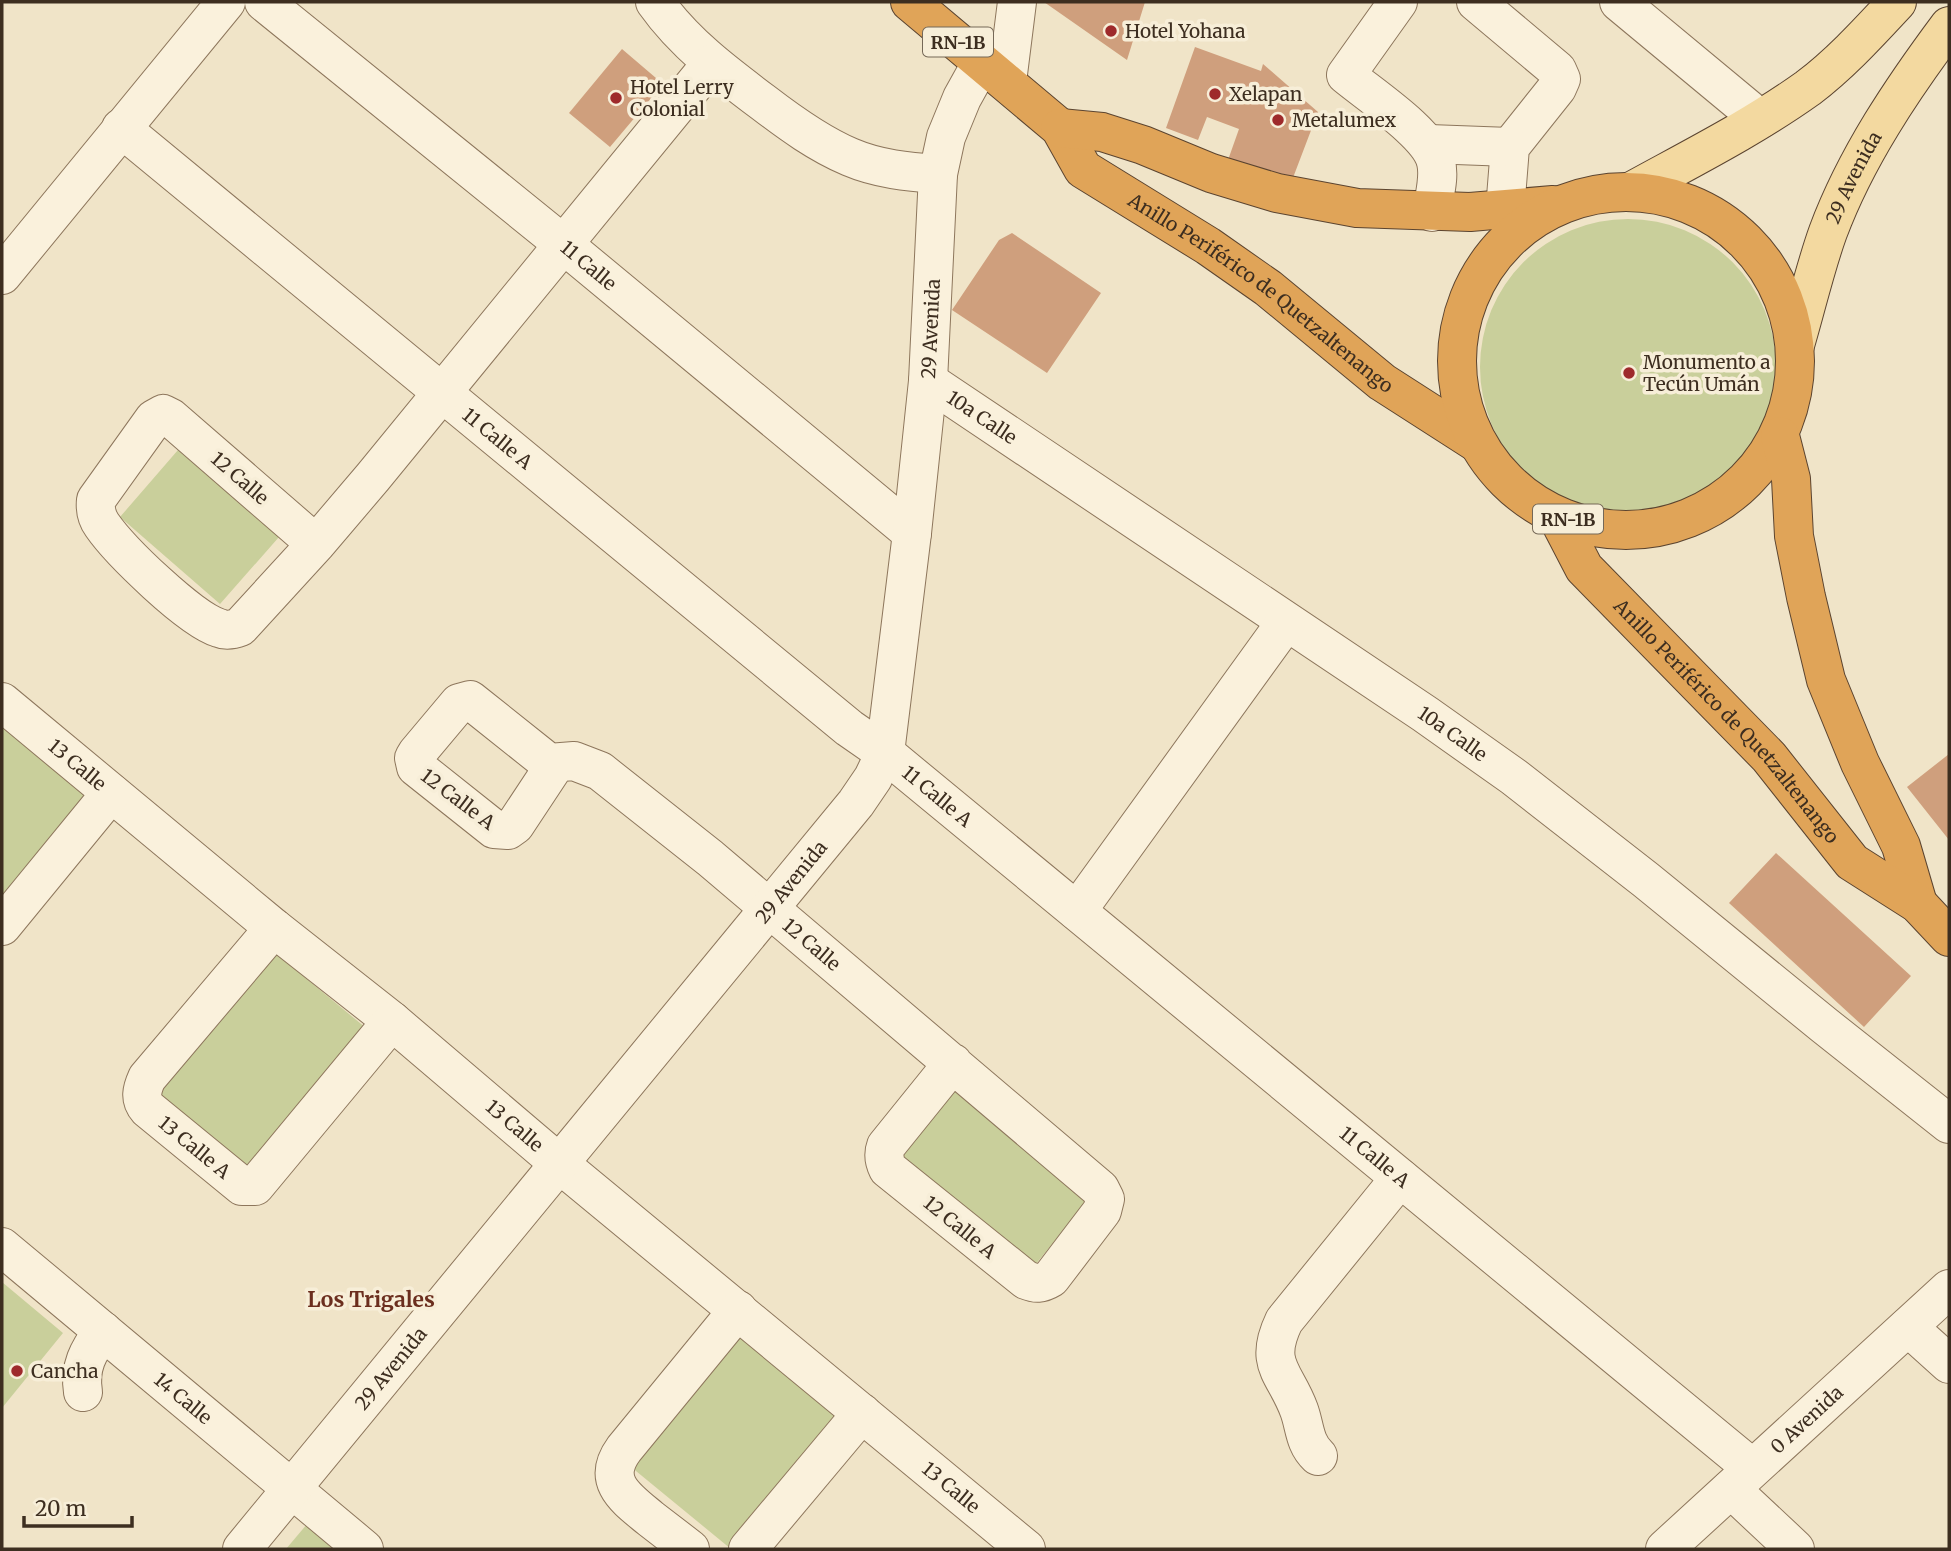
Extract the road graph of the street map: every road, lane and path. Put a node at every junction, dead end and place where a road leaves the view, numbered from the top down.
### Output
1 (226, 2) edge
2 (264, 2) edge
3 (655, 2) edge
4 (910, 2) edge
5 (1017, 2) edge
6 (1398, 2) edge
7 (1476, 2) edge
8 (1619, 2) edge
9 (1897, 2) edge
10 (1949, 26) edge
11 (711, 64) junction
12 (994, 72) junction
13 (1760, 119) junction
14 (121, 128) junction
15 (1060, 128) junction
16 (1432, 153) junction
17 (1510, 155) junction
18 (938, 174) junction
19 (1630, 192) junction
20 (1561, 204) junction
21 (1504, 210) junction
22 (1432, 212) junction
23 (563, 244) junction
24 (2, 275) edge
25 (1795, 345) junction
26 (928, 381) junction
27 (440, 393) junction
28 (1780, 436) junction
29 (1477, 443) junction
30 (1556, 516) junction
31 (912, 533) junction
32 (316, 544) junction
33 (1286, 622) junction
34 (466, 700) joint
35 (2, 702) edge
36 (886, 752) junction
37 (556, 764) junction
38 (111, 793) junction
39 (1918, 904) junction
40 (768, 909) junction
41 (1077, 911) junction
42 (2, 926) edge
43 (274, 928) junction
44 (1949, 937) edge
45 (392, 1021) junction
46 (954, 1063) junction
47 (1949, 1124) edge
48 (561, 1165) junction
49 (1400, 1178) junction
50 (2, 1247) edge
51 (1043, 1283) joint
52 (1949, 1289) edge
53 (738, 1310) junction
54 (1908, 1327) junction
55 (103, 1331) junction
56 (1949, 1364) edge
57 (83, 1392) dead end
58 (862, 1413) junction
59 (1318, 1456) dead end
60 (1741, 1478) junction
61 (291, 1489) junction
62 (1021, 1548) edge
63 (242, 1549) edge
64 (364, 1549) edge
65 (690, 1549) edge
66 (748, 1549) edge
67 (1665, 1549) edge
68 (1795, 1549) edge

1 - 14 street
2 - 23 street, 11 Calle
3 - 11 street
4 - 12 highway, Anillo Periférico de Quetzaltenango / RN-1B
5 - 12 street
6 - 16 street
7 - 17 street
8 - 13 street
9 - 13 main road
10 - 25 main road, 29 Avenida
11 - 18 street
11 - 23 street
12 - 15 highway, Anillo Periférico de Quetzaltenango / RN-1B
12 - 18 street, 29 Avenida
13 - 19 main road
14 - 24 street
14 - 27 street, 11 Calle A
15 - 22 highway, RN-1B
15 - 29 highway, Anillo Periférico de Quetzaltenango / RN-1B
16 - 17 street
16 - 22 street
17 - 21 street
18 - 26 street, 29 Avenida
19 - 20 highway, RN-1B
19 - 25 highway, RN-1B
20 - 21 highway, RN-1B
20 - 29 highway, RN-1B
21 - 22 highway, RN-1B
23 - 27 street
23 - 31 street, 11 Calle
25 - 28 highway, RN-1B
26 - 31 street, 29 Avenida
26 - 33 street, 10a Calle
27 - 32 street
27 - 36 street, 11 Calle A
28 - 30 highway, RN-1B
28 - 39 highway, Anillo Periférico de Quetzaltenango / RN-1B
29 - 30 highway, RN-1B
30 - 39 highway, Anillo Periférico de Quetzaltenango / RN-1B
31 - 36 street, 29 Avenida
32 - 32 street, 12 Calle
33 - 41 street
33 - 47 street, 10a Calle
34 - 37 street, 12 Calle
34 - 37 street, 12 Calle A
35 - 38 street, 13 Calle
36 - 40 street, 29 Avenida
36 - 41 street, 11 Calle A
37 - 40 street, 12 Calle
38 - 42 street
38 - 43 street, 13 Calle
39 - 44 highway, Anillo Periférico de Quetzaltenango / RN-1B
40 - 46 street, 12 Calle
40 - 48 street, 29 Avenida
41 - 49 street, 11 Calle A
43 - 45 street, 13 Calle
43 - 45 street, 13 Calle A
45 - 48 street, 13 Calle
46 - 51 street, 12 Calle
46 - 51 street, 12 Calle A
48 - 53 street, 13 Calle
48 - 61 street, 29 Avenida
49 - 59 street
49 - 60 street, 11 Calle A
50 - 55 street, 14 Calle
52 - 54 street, 0 Avenida
53 - 58 street, 13 Calle
53 - 65 street
54 - 56 street
54 - 60 street, 0 Avenida
55 - 57 street
55 - 61 street, 14 Calle
58 - 62 street, 13 Calle
58 - 66 street
60 - 67 street, 0 Avenida
60 - 68 street, 11 Calle A
61 - 63 street, 29 Avenida
61 - 64 street, 14 Calle

